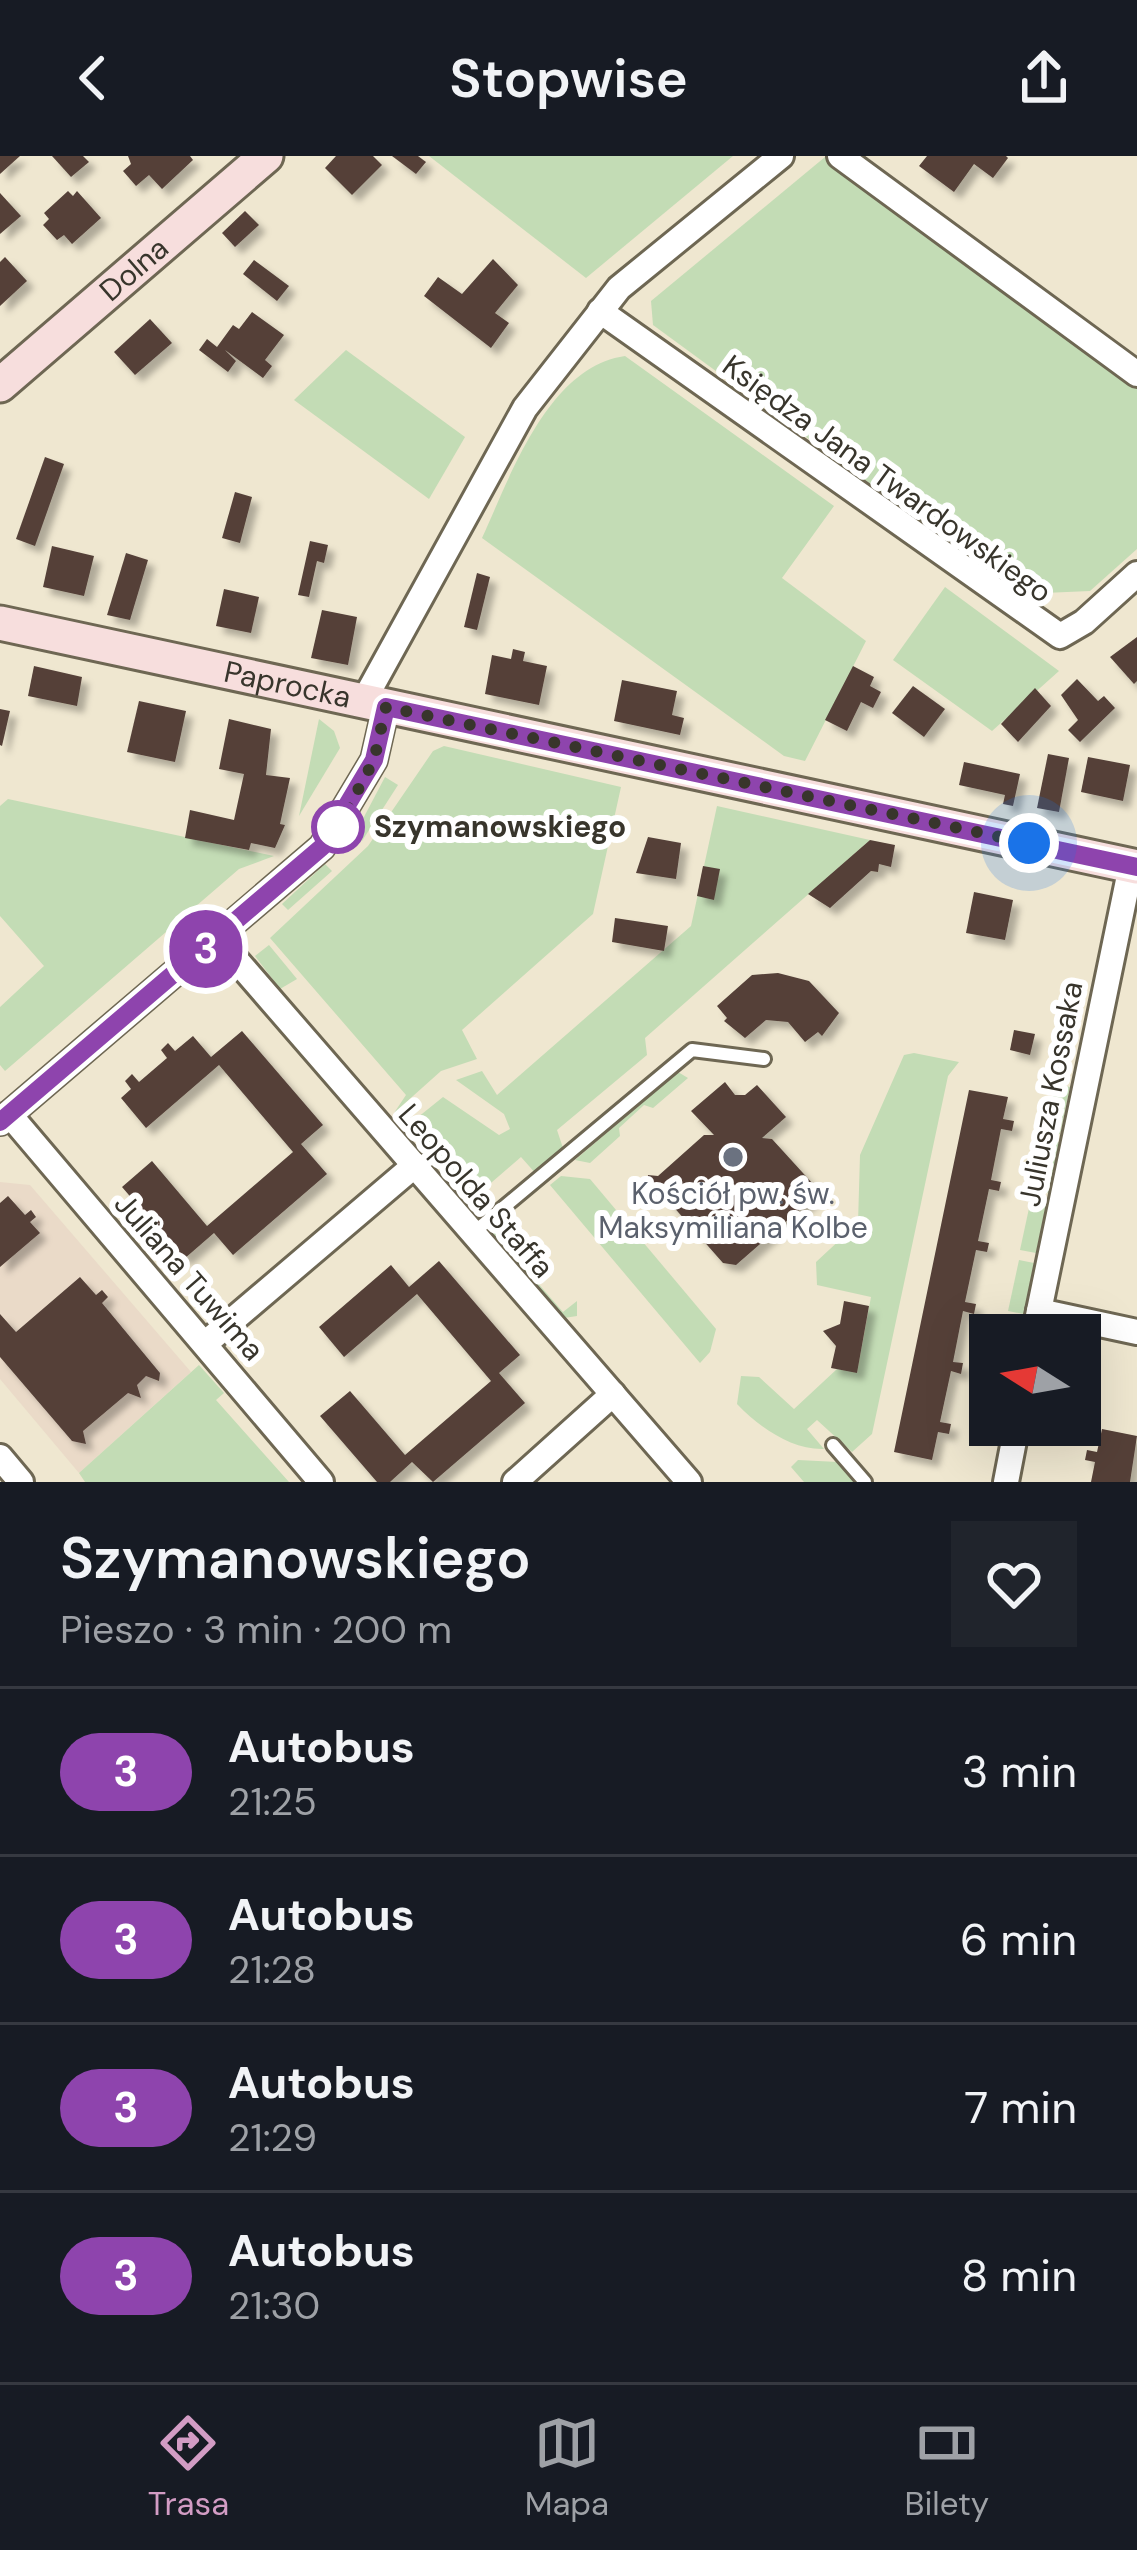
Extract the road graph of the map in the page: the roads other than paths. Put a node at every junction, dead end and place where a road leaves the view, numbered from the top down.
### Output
1 (266, 156) edge
2 (782, 156) edge
3 (840, 156) edge
4 (600, 311) junction
5 (1137, 374) edge
6 (0, 385) edge
7 (1137, 574) edge
8 (0, 623) edge
9 (375, 705) junction
10 (1134, 866) edge
11 (218, 939) junction
12 (764, 1059) dead end
13 (4, 1118) edge
14 (415, 1165) junction
15 (473, 1233) junction
16 (1039, 1314) edge
17 (1101, 1329) edge
18 (1137, 1332) edge
19 (207, 1342) junction
20 (613, 1394) junction
21 (833, 1445) dead end
22 (1013, 1446) edge
23 (0, 1457) edge
24 (21, 1482) edge
25 (321, 1482) edge
26 (514, 1482) edge
27 (689, 1482) edge
28 (865, 1482) edge
29 (1006, 1482) edge

1 - 6 street, Dolna
2 - 4 street
3 - 5 street
4 - 7 street, Księdza Jana Twardowskiego
4 - 9 street
8 - 9 street, Paprocka
9 - 10 street, Paprocka
9 - 11 street
10 - 16 street, Juliusza Kossaka
11 - 13 street
11 - 14 street, Leopolda Staffa
12 - 15 lane
13 - 19 street, Juliana Tuwima
14 - 15 street, Leopolda Staffa
14 - 19 street
15 - 20 street, Leopolda Staffa
17 - 18 street
19 - 25 street, Juliana Tuwima
20 - 26 street
20 - 27 street, Leopolda Staffa
21 - 28 lane
22 - 29 street
23 - 24 street

